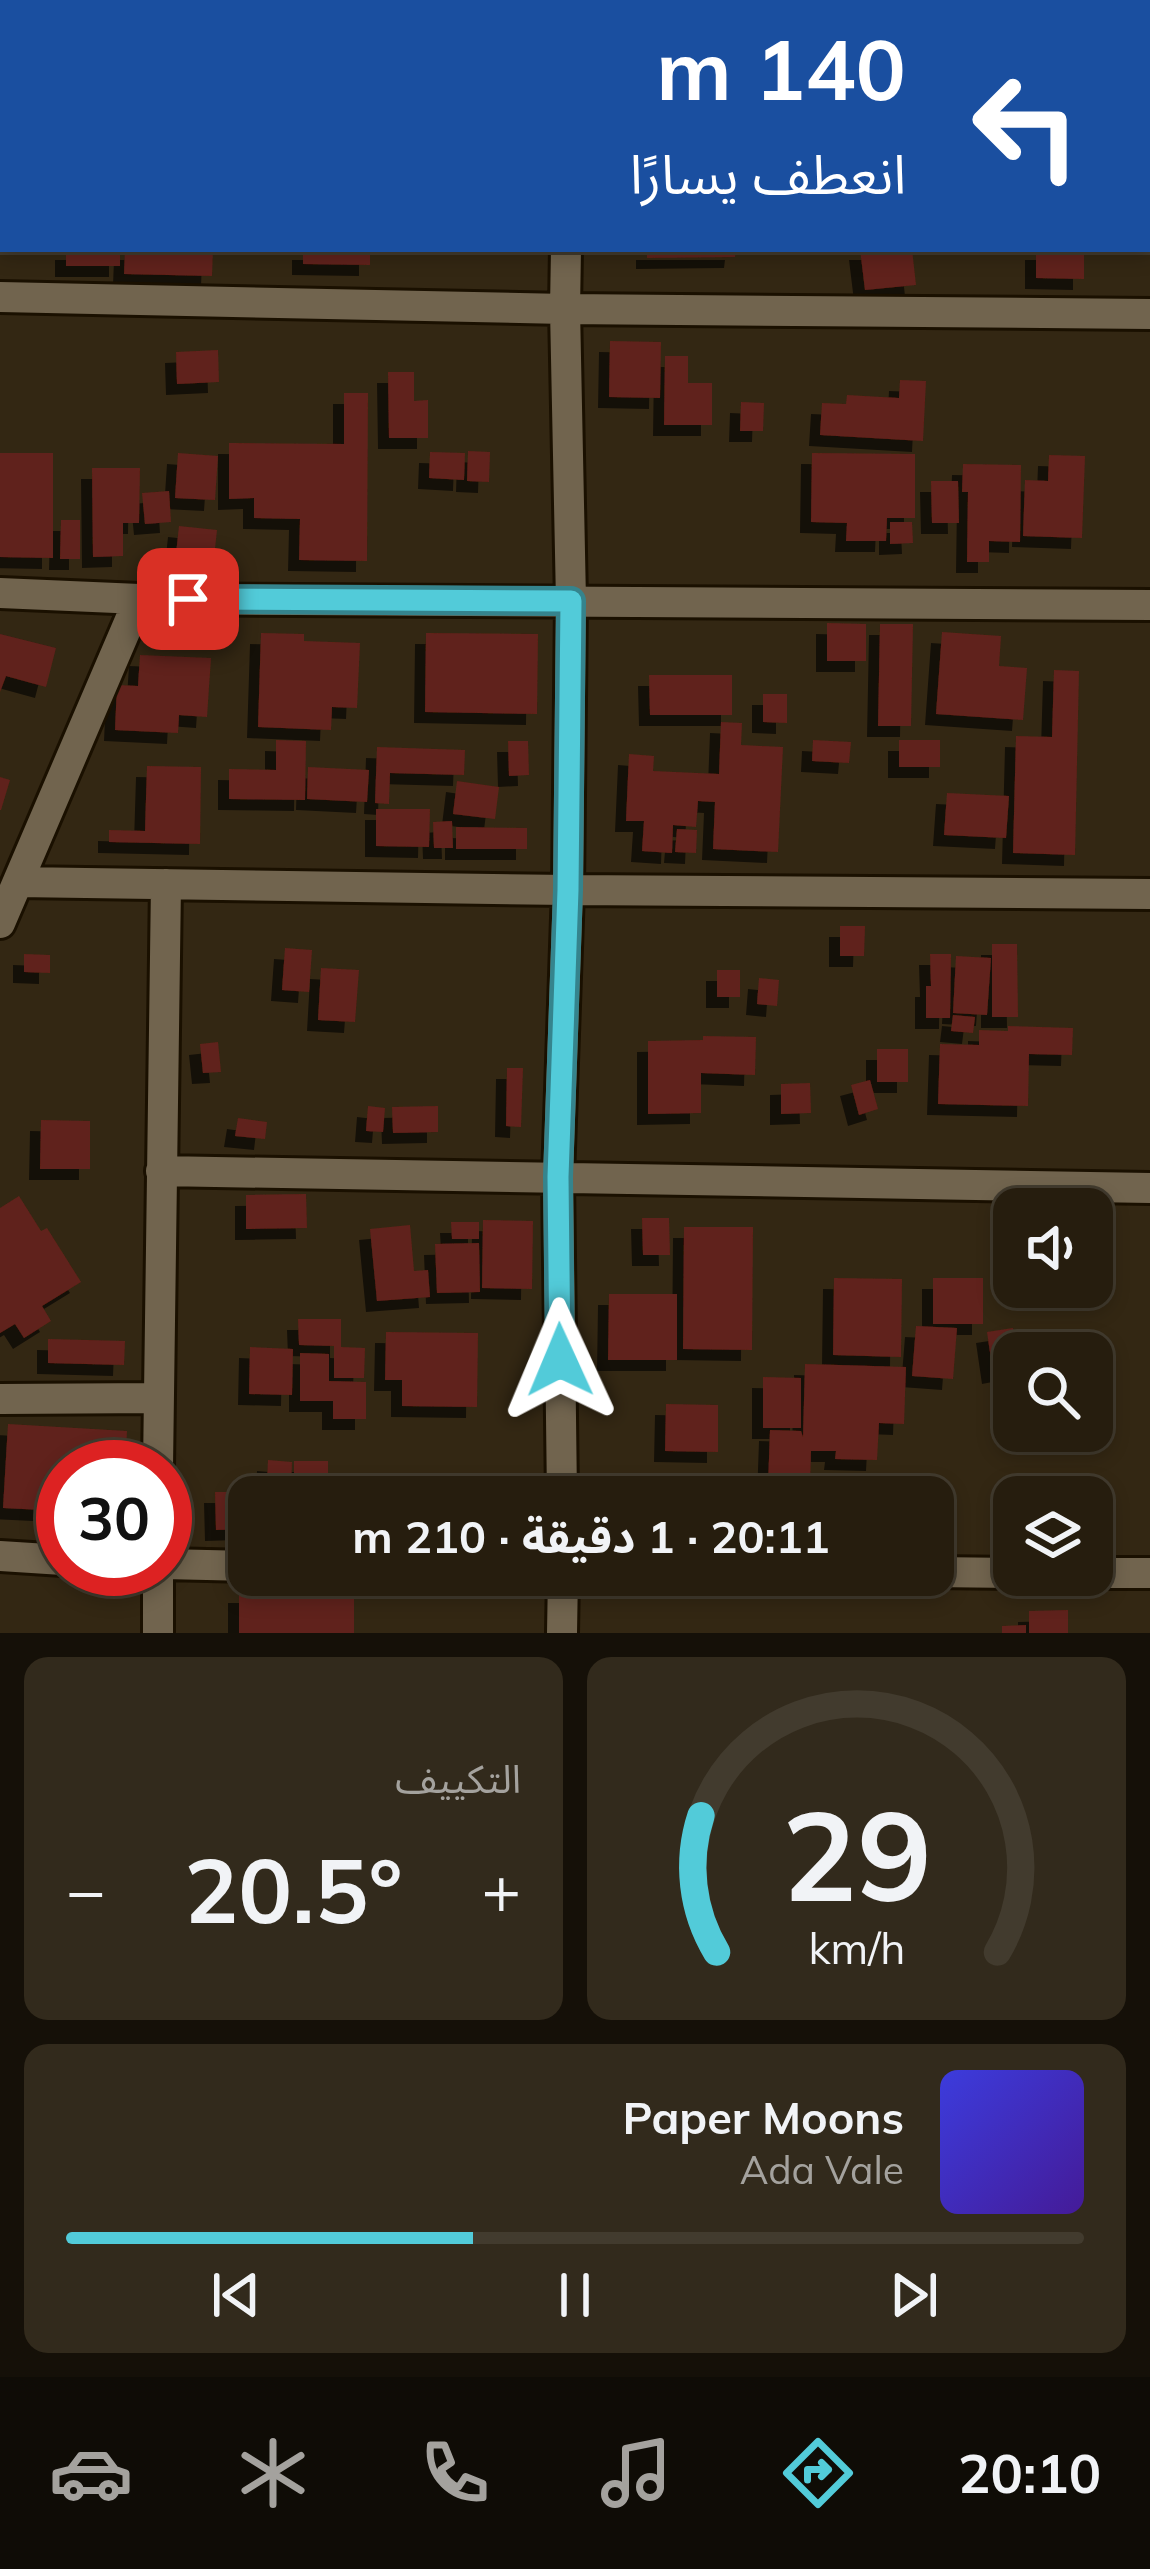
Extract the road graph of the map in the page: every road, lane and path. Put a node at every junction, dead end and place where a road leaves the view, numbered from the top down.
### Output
1 (566, 252) edge
2 (0, 297) edge
3 (565, 309) junction
4 (1150, 314) edge
5 (0, 593) edge
6 (140, 599) junction
7 (571, 601) junction
8 (1150, 604) edge
9 (18, 882) junction
10 (166, 884) junction
11 (568, 890) junction
12 (1150, 893) edge
13 (0, 923) edge
14 (161, 1171) junction
15 (558, 1177) junction
16 (1150, 1188) edge
17 (158, 1397) junction
18 (0, 1399) edge
19 (158, 1440) edge
20 (562, 1476) edge
21 (0, 1556) edge
22 (36, 1558) edge
23 (228, 1565) edge
24 (192, 1566) edge
25 (954, 1572) edge
26 (993, 1573) edge
27 (1113, 1573) edge
28 (1150, 1573) edge
29 (160, 1596) edge
30 (563, 1596) edge
31 (158, 1633) edge
32 (562, 1633) edge

1 - 3 street
2 - 3 street
3 - 4 street
3 - 7 street
5 - 6 street
6 - 7 street
6 - 9 street
7 - 8 street
7 - 11 street
9 - 10 street
9 - 13 street
10 - 11 street
10 - 14 street
11 - 12 street
11 - 15 street
14 - 15 street
14 - 17 street
15 - 16 street
15 - 20 street
17 - 18 street
17 - 19 street
21 - 22 street
23 - 24 street
25 - 26 street
27 - 28 street
29 - 31 street
30 - 32 street

